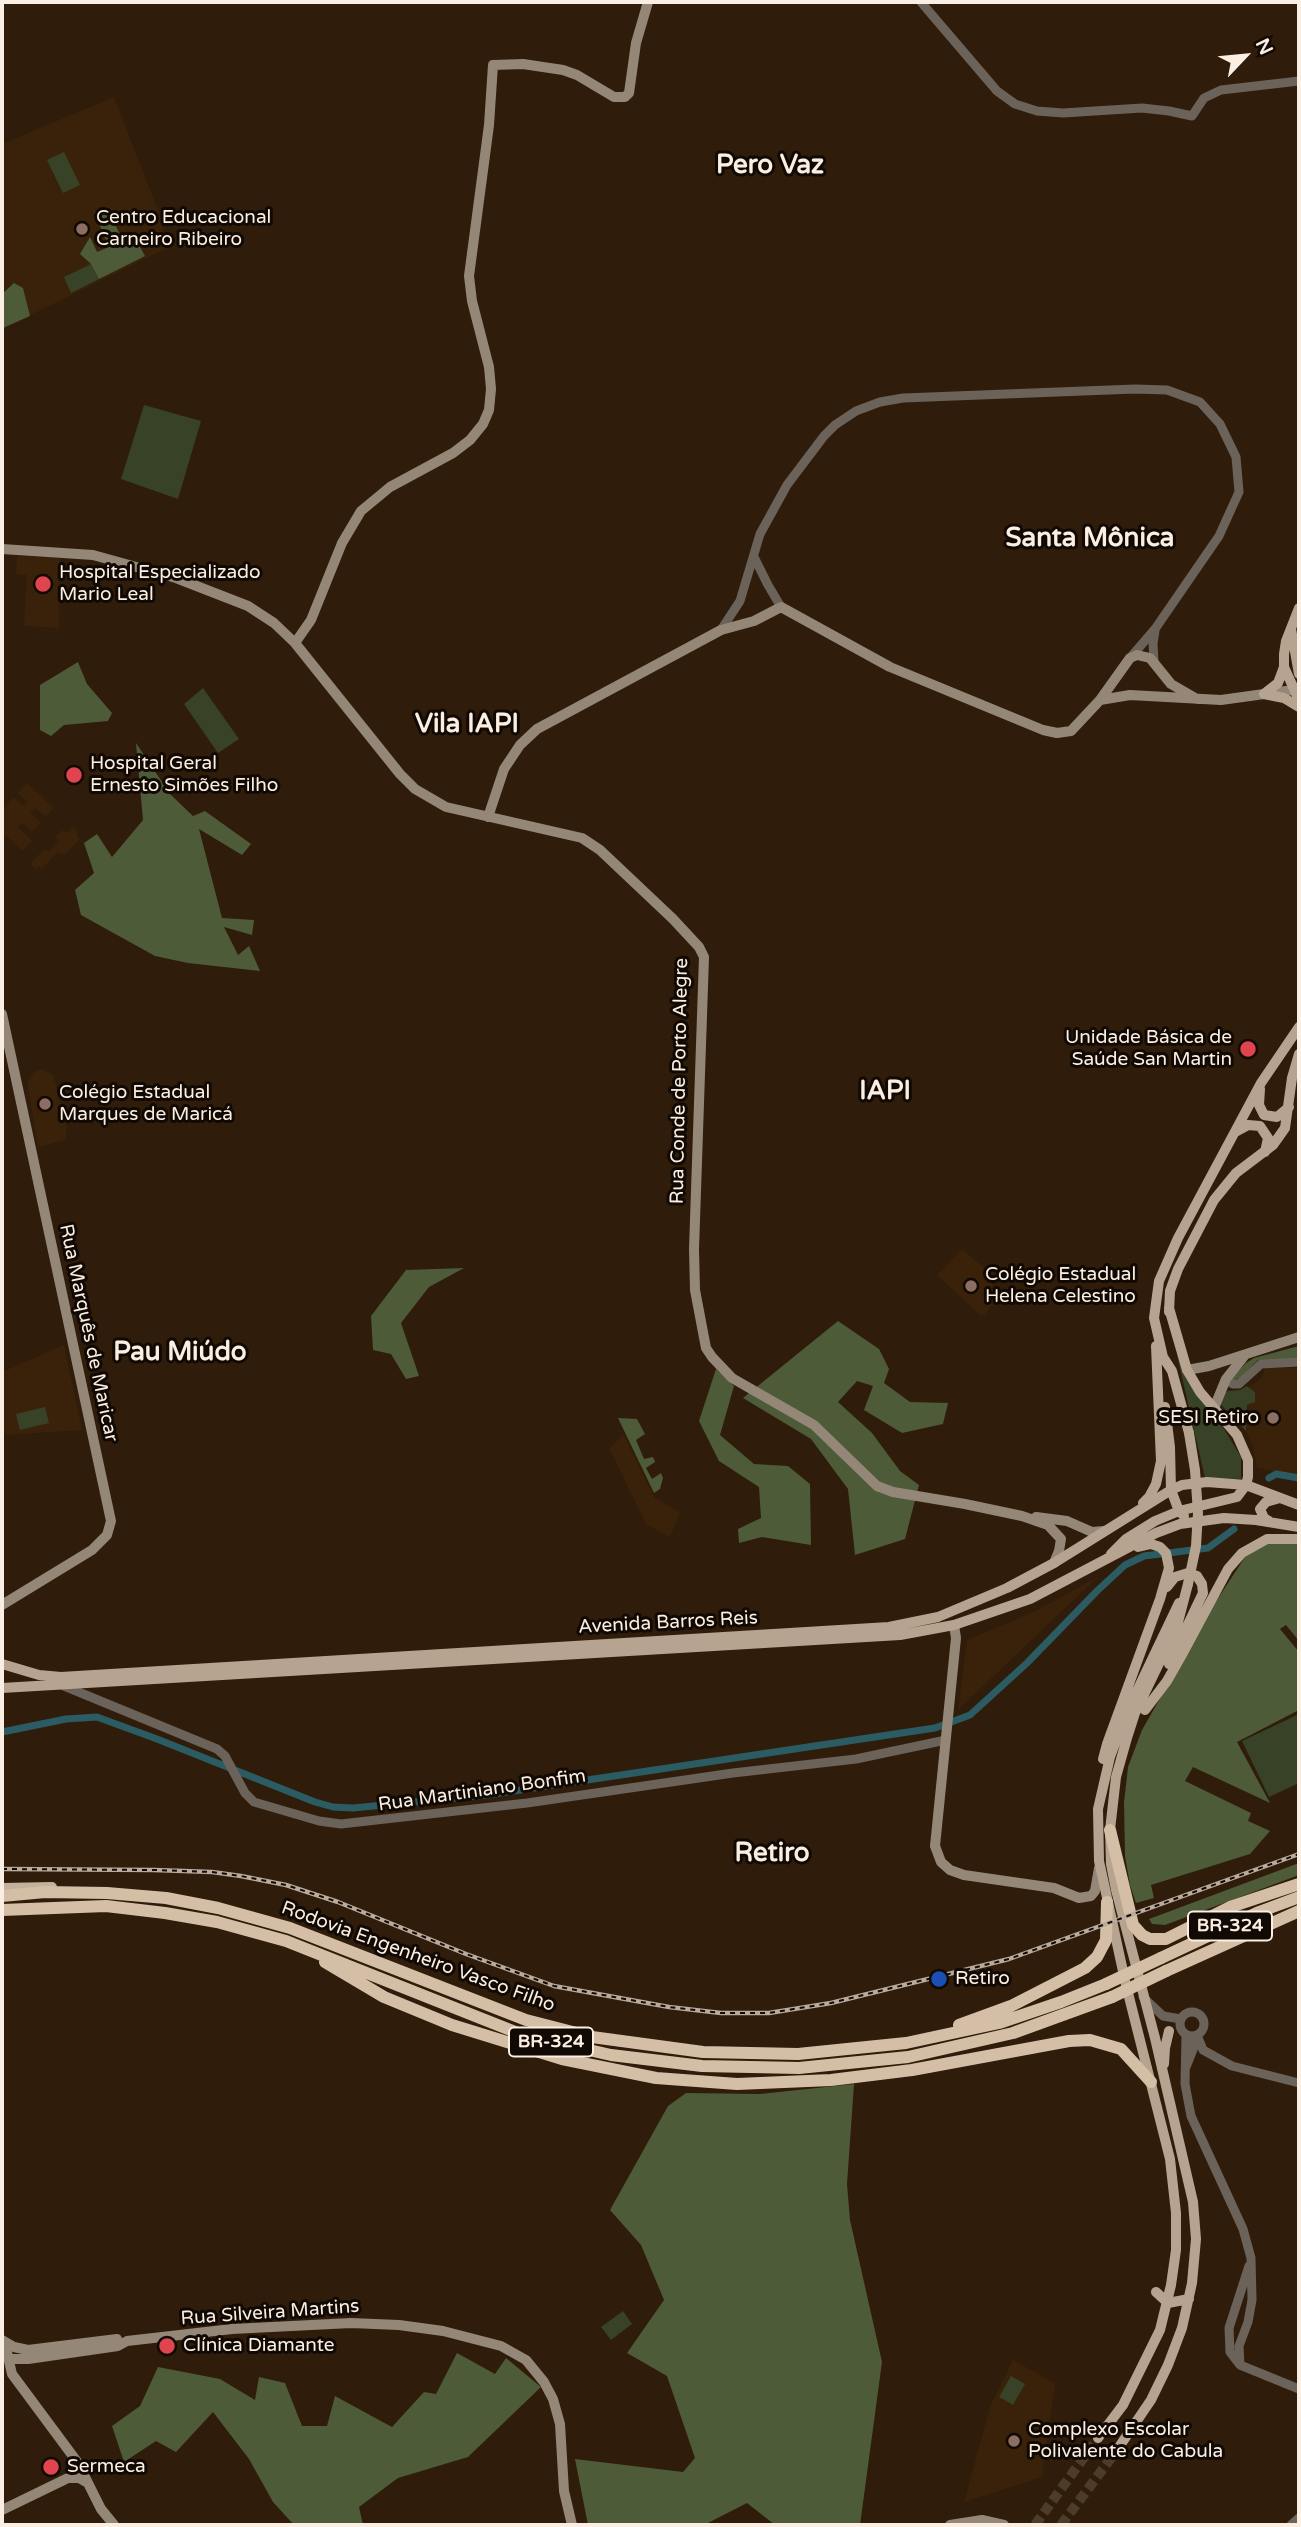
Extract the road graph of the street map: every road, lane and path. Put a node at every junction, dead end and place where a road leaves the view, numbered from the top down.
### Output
1 (648, 2) edge
2 (921, 2) edge
3 (1299, 81) edge
4 (2, 549) edge
5 (754, 557) junction
6 (781, 607) junction
7 (1299, 608) edge
8 (1155, 629) junction
9 (1291, 629) junction
10 (721, 630) junction
11 (295, 643) junction
12 (1129, 658) junction
13 (1154, 662) junction
14 (1284, 667) junction
15 (1299, 674) edge
16 (1115, 676) junction
17 (1264, 694) junction
18 (1297, 694) edge
19 (1130, 695) junction
20 (1197, 699) junction
21 (1100, 700) junction
22 (1299, 707) edge
23 (488, 817) junction
24 (2, 1014) edge
25 (1299, 1027) edge
26 (1299, 1054) edge
27 (1261, 1083) junction
28 (1289, 1107) junction
29 (1234, 1133) junction
30 (1265, 1152) junction
31 (1169, 1308) junction
32 (1154, 1318) junction
33 (1299, 1338) edge
34 (1247, 1354) junction
35 (1299, 1362) edge
36 (1157, 1366) junction
37 (1187, 1370) junction
38 (1172, 1371) junction
39 (1226, 1379) junction
40 (1214, 1408) junction
41 (1246, 1485) junction
42 (1171, 1490) junction
43 (1280, 1498) junction
44 (1299, 1505) edge
45 (1179, 1511) junction
46 (1131, 1514) junction
47 (1022, 1516) junction
48 (1207, 1519) junction
49 (1270, 1522) junction
50 (1077, 1525) junction
51 (1299, 1527) edge
52 (1104, 1531) junction
53 (1061, 1539) junction
54 (1299, 1539) edge
55 (1118, 1554) junction
56 (1054, 1563) junction
57 (1101, 1563) junction
58 (1187, 1587) junction
59 (1160, 1599) junction
60 (2, 1605) edge
61 (929, 1620) junction
62 (954, 1625) junction
63 (3, 1663) edge
64 (63, 1685) junction
65 (2, 1687) edge
66 (1145, 1710) junction
67 (947, 1736) junction
68 (1127, 1738) junction
69 (1097, 1809) junction
70 (1110, 1829) junction
71 (1099, 1861) junction
72 (1299, 1884) edge
73 (2, 1888) edge
74 (107, 1893) junction
75 (2, 1896) edge
76 (1299, 1897) edge
77 (1107, 1902) junction
78 (2, 1910) edge
79 (1299, 1911) edge
80 (304, 1948) junction
81 (1143, 1997) junction
82 (1181, 2019) junction
83 (1169, 2031) junction
84 (1190, 2034) junction
85 (1155, 2038) junction
86 (1141, 2041) junction
87 (906, 2043) junction
88 (702, 2066) junction
89 (607, 2069) junction
90 (1158, 2082) junction
91 (1299, 2083) edge
92 (1251, 2258) junction
93 (1156, 2292) dead end
94 (1189, 2299) junction
95 (1168, 2303) junction
96 (2, 2341) edge
97 (127, 2342) junction
98 (5, 2356) edge
99 (28, 2360) junction
100 (1240, 2365) junction
101 (22, 2388) junction
102 (1299, 2389) edge
103 (1098, 2438) tunnel mouth
104 (1117, 2451) tunnel mouth
105 (72, 2458) junction
106 (68, 2478) junction
107 (86, 2482) junction
108 (2, 2510) edge
109 (1299, 2518) edge
110 (114, 2525) edge
111 (572, 2525) edge
112 (950, 2525) edge
113 (1004, 2525) edge
114 (1291, 2525) edge

1 - 11 main road
2 - 3 street
4 - 11 main road, Rua Conde de Porto Alegre
5 - 6 street
5 - 8 street
5 - 10 street
6 - 10 main road
6 - 21 main road
7 - 9 main road
8 - 12 street
8 - 13 street
9 - 14 main road
9 - 15 main road
10 - 23 main road
11 - 23 main road, Rua Conde de Porto Alegre
12 - 13 main road
12 - 16 main road
13 - 20 main road
14 - 17 main road
14 - 18 main road
16 - 19 main road
16 - 21 main road
17 - 18 main road
17 - 20 main road
17 - 22 main road
19 - 20 main road
19 - 21 main road
23 - 47 main road, Rua Conde de Porto Alegre
24 - 60 main road, Rua Marquês de Maricar
25 - 27 main road
26 - 28 main road
27 - 28 main road
27 - 29 main road
28 - 30 main road
29 - 30 main road
29 - 32 main road
30 - 31 main road
31 - 37 main road
31 - 38 main road
32 - 36 main road
32 - 38 main road
33 - 34 main road
34 - 37 main road
34 - 39 main road
35 - 39 street
36 - 42 main road
36 - 46 main road
37 - 40 main road
38 - 58 main road, bridge
39 - 40 main road
40 - 41 main road
41 - 42 main road, Avenida Barros Reis
41 - 43 main road, Avenida Barros Reis
41 - 45 main road
42 - 45 main road
42 - 46 main road, Avenida Barros Reis
43 - 44 main road, Avenida Barros Reis
43 - 49 main road
45 - 48 main road
45 - 57 main road
46 - 52 main road, Avenida Barros Reis
47 - 50 main road, Rua Conde de Porto Alegre
47 - 53 main road, Rua Conde de Porto Alegre
48 - 49 main road, Avenida Barros Reis
48 - 55 main road, Avenida Barros Reis
49 - 51 main road, Avenida Barros Reis
50 - 52 main road, Rua Conde de Porto Alegre
50 - 53 main road
52 - 56 main road, Avenida Barros Reis
53 - 56 main road
54 - 66 main road
55 - 57 main road, Avenida Barros Reis
55 - 59 main road
56 - 61 main road, Avenida Barros Reis
57 - 62 main road, Avenida Barros Reis
58 - 68 main road
58 - 69 main road
59 - 66 main road
59 - 69 main road
61 - 62 main road
61 - 63 main road, Avenida Barros Reis
62 - 64 main road, Avenida Barros Reis
62 - 67 main road
63 - 65 main road
64 - 65 main road, Avenida Barros Reis
64 - 67 street, Rua Martiniano Bonfim
66 - 68 main road
67 - 71 main road
68 - 70 main road
69 - 71 main road
70 - 72 highway
70 - 81 main road
71 - 77 main road
73 - 74 highway
74 - 75 highway, Rodovia Engenheiro Vasco Filho / BR-324
74 - 87 highway, Rodovia Engenheiro Vasco Filho / BR-324
76 - 87 highway, Rodovia Engenheiro Vasco Filho / BR-324, bridge
77 - 86 main road
77 - 87 highway
78 - 80 highway, Rodovia Engenheiro Vasco Filho / BR-324
79 - 88 highway, Rodovia Engenheiro Vasco Filho / BR-324, bridge
80 - 88 highway, Rodovia Engenheiro Vasco Filho / BR-324
80 - 89 highway
81 - 82 street
81 - 85 main road
82 - 84 street
82 - 84 street
83 - 84 street
83 - 85 street
83 - 90 main road
84 - 91 street
84 - 92 street
85 - 86 street
85 - 90 main road
86 - 90 main road
88 - 89 highway
89 - 90 highway
90 - 94 main road
90 - 95 main road
92 - 100 street
92 - 100 street
93 - 95 main road
94 - 95 main road
94 - 104 main road
95 - 103 main road
96 - 97 main road, Rua Silveira Martins
96 - 98 main road
97 - 99 main road, Rua Silveira Martins
97 - 111 main road, Rua Silveira Martins
98 - 99 main road, Rua Silveira Martins
98 - 101 main road
99 - 101 main road
100 - 102 street
101 - 105 main road
105 - 106 main road
105 - 107 main road
106 - 107 main road
106 - 108 main road
107 - 110 main road
109 - 114 street
112 - 113 main road

